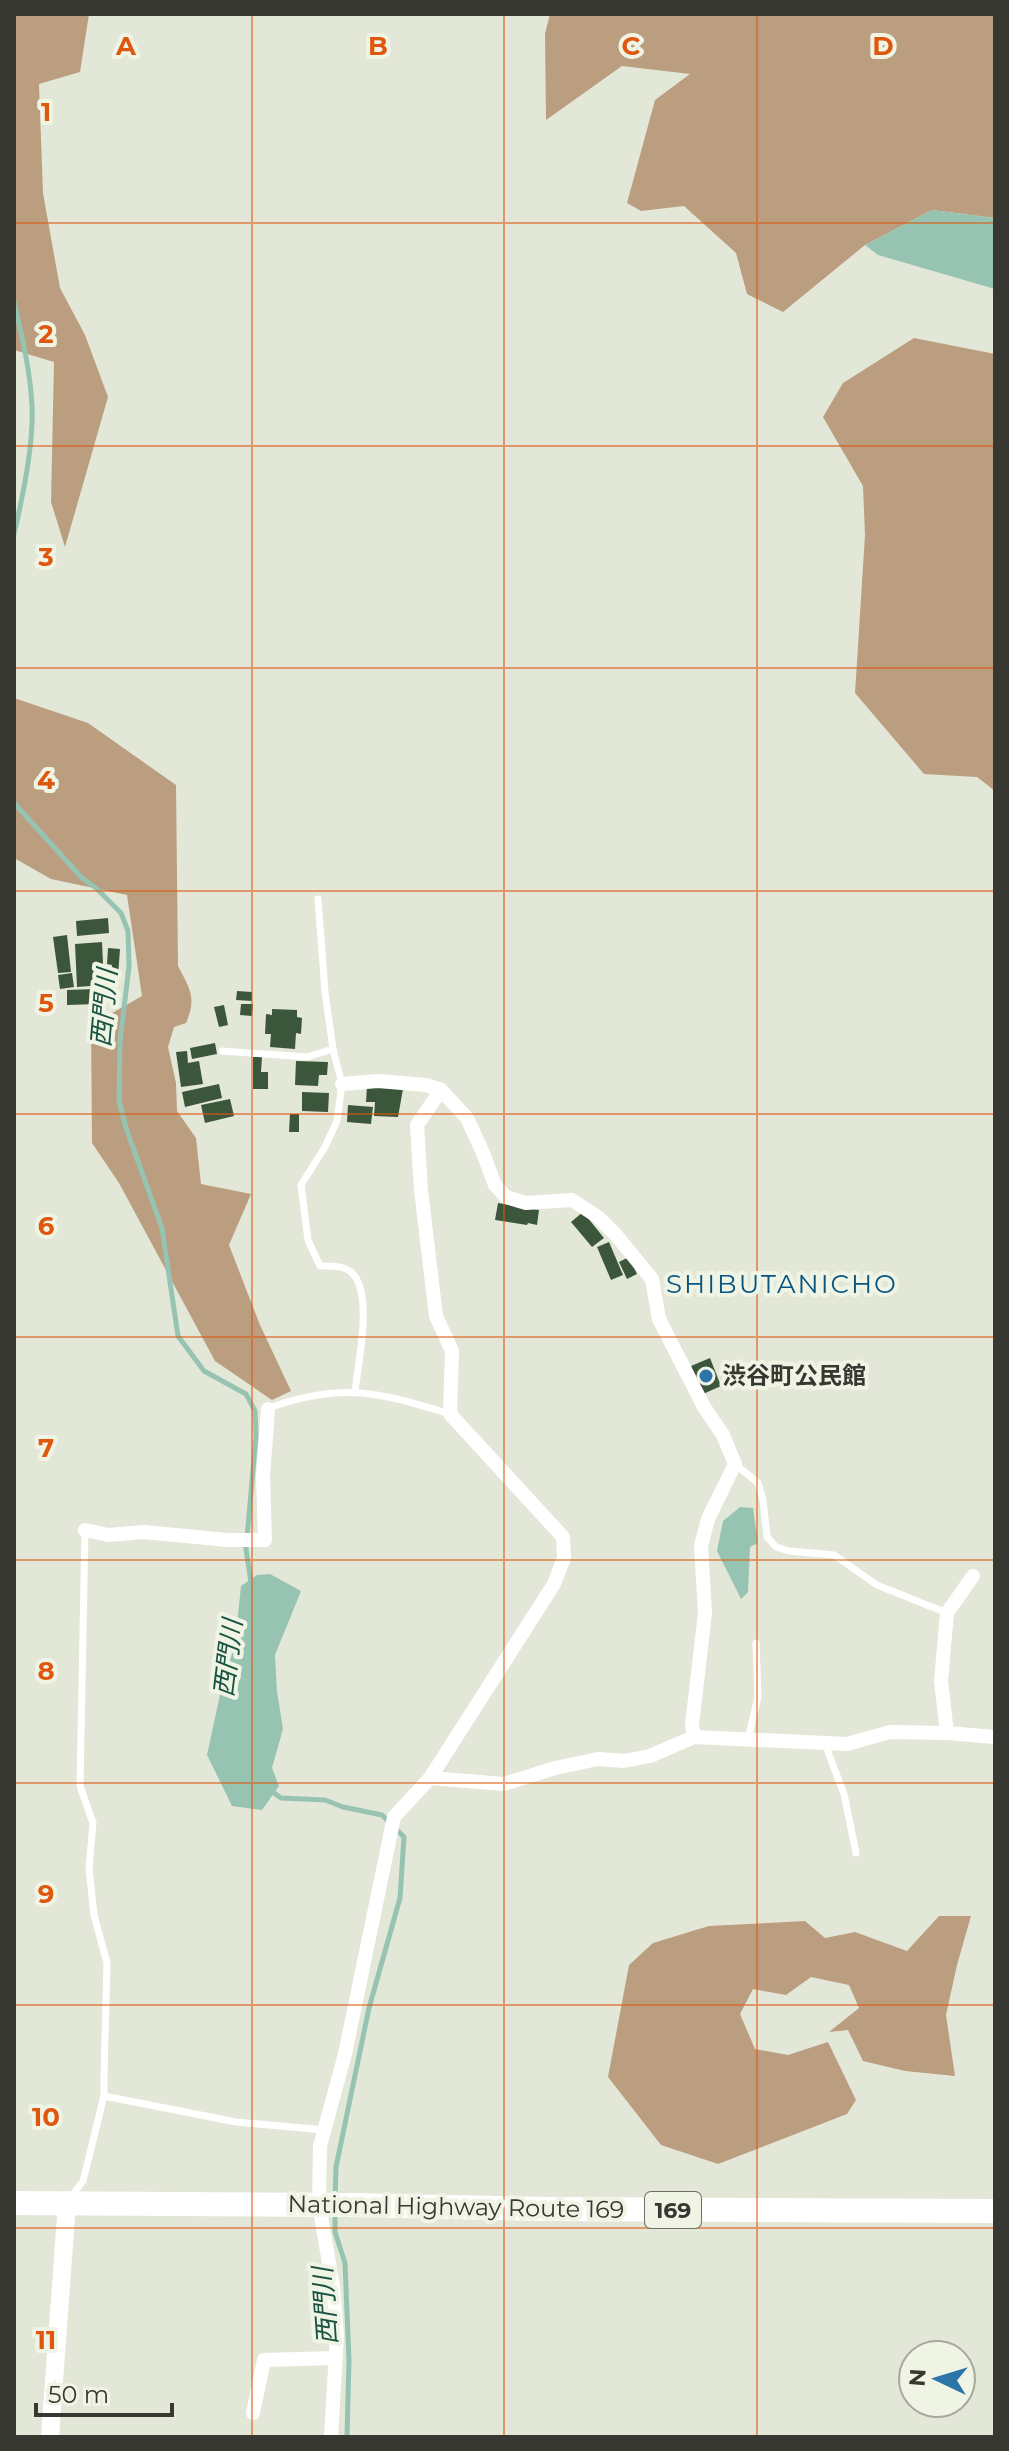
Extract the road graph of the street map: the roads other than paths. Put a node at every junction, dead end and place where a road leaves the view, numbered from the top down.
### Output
1 (318, 899) dead end
2 (333, 1049) junction
3 (222, 1051) dead end
4 (342, 1084) junction
5 (441, 1090) junction
6 (355, 1391) junction
7 (268, 1409) joint
8 (450, 1414) junction
9 (735, 1464) junction
10 (85, 1530) joint
11 (973, 1576) dead end
12 (947, 1613) junction
13 (756, 1643) dead end
14 (947, 1733) junction
15 (694, 1737) junction
16 (995, 1737) edge
17 (748, 1739) junction
18 (825, 1743) junction
19 (430, 1778) junction
20 (856, 1853) dead end
21 (104, 2096) junction
22 (325, 2130) junction
23 (14, 2203) edge
24 (67, 2203) junction
25 (319, 2205) junction
26 (995, 2211) edge
27 (335, 2358) junction
28 (253, 2413) dead end
29 (50, 2437) edge
30 (331, 2437) edge

1 - 2 lane
2 - 3 lane
2 - 4 lane
4 - 5 street
4 - 6 lane
5 - 8 street
5 - 9 street
6 - 7 lane
6 - 8 lane
7 - 10 street
8 - 19 street
9 - 12 lane
9 - 15 street
10 - 21 lane
11 - 12 street
12 - 14 street
13 - 17 lane
14 - 16 street
14 - 18 street
15 - 17 street
15 - 19 street
17 - 18 street
18 - 20 lane
19 - 22 street
21 - 22 lane
21 - 24 lane
22 - 25 street
23 - 24 highway, National Highway Route 169 / 169
24 - 25 highway, National Highway Route 169 / 169
24 - 29 street
25 - 26 highway, National Highway Route 169 / 169
25 - 27 street
27 - 28 street
27 - 30 street

